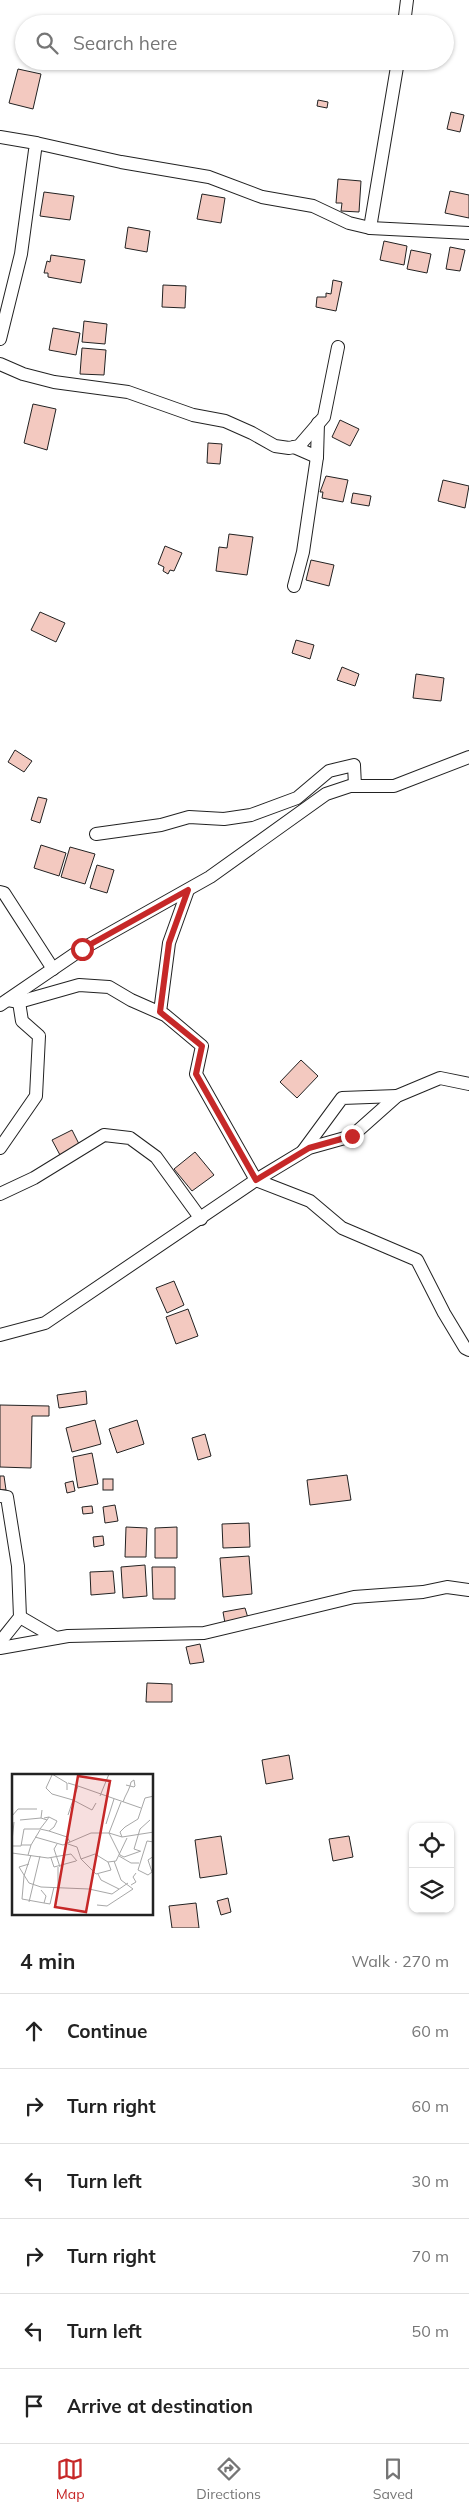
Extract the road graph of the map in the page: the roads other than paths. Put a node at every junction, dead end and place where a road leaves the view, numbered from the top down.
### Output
1 (407, 0) edge
2 (405, 15) edge
3 (396, 70) edge
4 (0, 137) edge
5 (36, 143) junction
6 (370, 228) junction
7 (469, 233) edge
8 (0, 339) edge
9 (338, 347) dead end
10 (0, 364) edge
11 (318, 423) junction
12 (294, 447) junction
13 (317, 457) junction
14 (294, 586) dead end
15 (469, 757) edge
16 (355, 786) junction
17 (96, 834) dead end
18 (188, 890) junction
19 (0, 892) edge
20 (53, 969) junction
21 (9, 1002) edge
22 (160, 1012) junction
23 (469, 1084) edge
24 (397, 1096) junction
25 (0, 1148) edge
26 (301, 1153) junction
27 (256, 1180) junction
28 (0, 1194) edge
29 (201, 1219) junction
30 (0, 1335) edge
31 (469, 1350) edge
32 (0, 1496) edge
33 (469, 1590) edge
34 (20, 1617) junction
35 (56, 1638) junction
36 (0, 1642) edge
37 (0, 1648) edge

1 - 2 street
3 - 6 street
4 - 5 street
5 - 6 street
5 - 8 street
6 - 7 street
9 - 11 street
10 - 12 street
11 - 12 street
11 - 13 street
12 - 13 street
13 - 14 street
15 - 16 street
16 - 17 street
16 - 18 street
18 - 20 street
18 - 22 street
19 - 20 street
20 - 21 street
21 - 22 street
21 - 25 street
22 - 27 street
23 - 24 street
24 - 26 street
24 - 26 street
26 - 27 street
27 - 29 street
27 - 31 street
28 - 29 street
29 - 30 street
32 - 34 street
33 - 35 street
34 - 35 street
34 - 36 street
35 - 37 street

